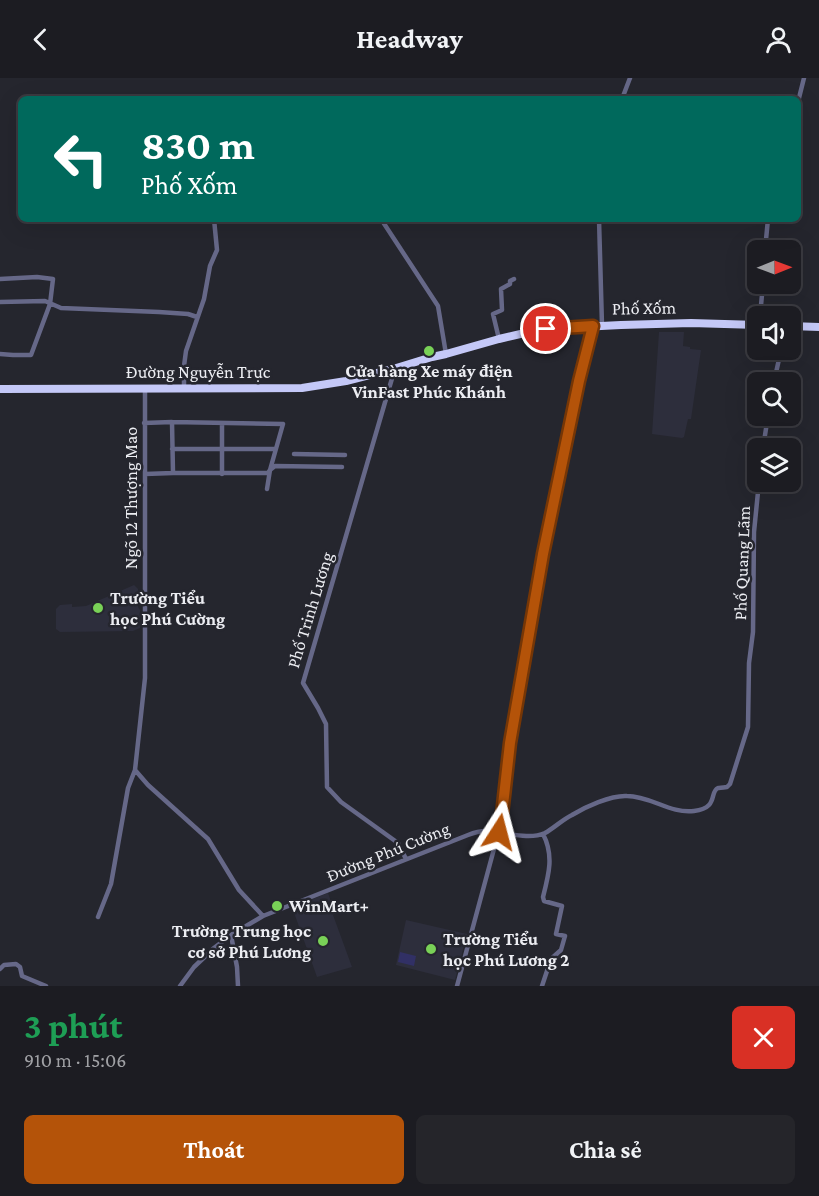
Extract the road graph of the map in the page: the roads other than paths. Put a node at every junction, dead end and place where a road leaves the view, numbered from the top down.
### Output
1 (630, 78) edge
2 (804, 78) edge
3 (623, 96) edge
4 (800, 96) edge
5 (214, 222) edge
6 (383, 222) edge
7 (600, 222) edge
8 (768, 222) edge
9 (766, 240) edge
10 (0, 279) edge
11 (514, 279) dead end
12 (0, 302) edge
13 (50, 304) junction
14 (197, 317) junction
15 (747, 325) edge
16 (598, 326) junction
17 (801, 326) edge
18 (819, 327) edge
19 (499, 339) junction
20 (0, 354) edge
21 (446, 354) junction
22 (393, 369) junction
23 (145, 388) junction
24 (184, 388) junction
25 (0, 389) edge
26 (172, 422) junction
27 (144, 423) junction
28 (222, 423) junction
29 (172, 449) junction
30 (222, 449) junction
31 (276, 449) junction
32 (294, 454) dead end
33 (345, 455) dead end
34 (342, 467) dead end
35 (270, 470) junction
36 (173, 473) junction
37 (145, 474) junction
38 (222, 474) junction
39 (267, 489) dead end
40 (758, 492) edge
41 (135, 771) junction
42 (499, 832) junction
43 (543, 834) junction
44 (406, 859) junction
45 (263, 916) junction
46 (98, 917) dead end
47 (231, 935) junction
48 (0, 969) edge
49 (46, 986) edge
50 (180, 986) edge
51 (238, 986) edge
52 (457, 986) edge
53 (542, 986) edge

1 - 3 street
2 - 4 street
5 - 14 street
6 - 21 street
7 - 16 street
8 - 9 street
10 - 13 street
11 - 19 street
12 - 13 street
13 - 14 street
13 - 20 street
14 - 24 street
15 - 16 highway, Phố Xốm
16 - 19 highway, Phố Xốm
16 - 42 street
17 - 18 highway
19 - 21 highway, Phố Xốm
21 - 22 highway, Phố Xốm
22 - 24 highway, Đường Nguyễn Trực
22 - 44 street, Phố Trinh Lương
23 - 24 highway, Đường Nguyễn Trực
23 - 25 highway, Đường Nguyễn Trực
23 - 27 street, Ngõ 12 Thượng Mao
26 - 27 street
26 - 28 street
26 - 29 street
27 - 37 street, Ngõ 12 Thượng Mao
28 - 30 street
28 - 31 street
29 - 30 street
29 - 36 street
30 - 31 street
30 - 38 street
31 - 35 street
32 - 33 street
34 - 35 street
35 - 38 street
35 - 39 street
36 - 37 street
36 - 38 street
37 - 41 street, Ngõ 12 Thượng Mao
40 - 43 street, Phố Quang Lãm
41 - 45 street
41 - 46 street, Ngõ 12 Thượng Mao
42 - 43 street, Đường Phú Cường
42 - 44 street, Đường Phú Cường
42 - 52 street
43 - 53 street
44 - 45 street, Đường Phú Cường
45 - 47 street, Đường Phú Cường
47 - 50 street, Đường Phú Cường
47 - 51 street
48 - 49 street

